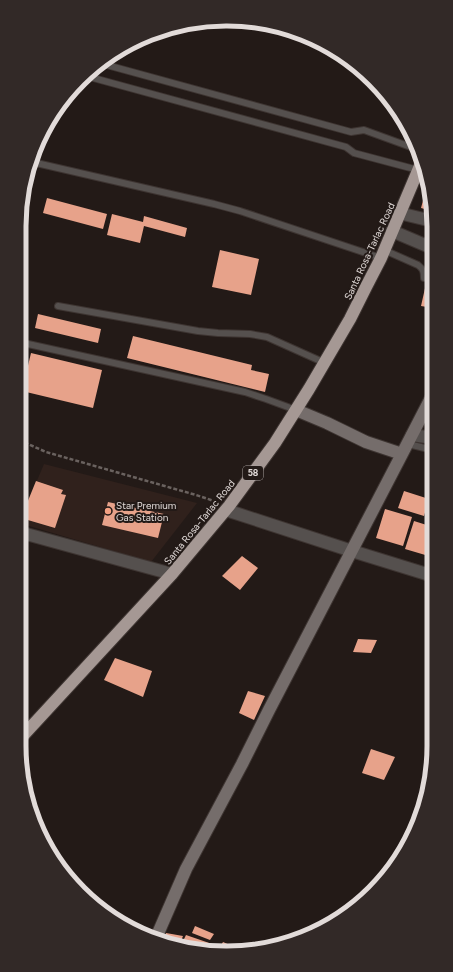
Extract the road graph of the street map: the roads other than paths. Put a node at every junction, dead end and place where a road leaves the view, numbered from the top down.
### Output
1 (107, 65) edge
2 (92, 78) edge
3 (410, 147) edge
4 (37, 163) edge
5 (417, 165) edge
6 (418, 170) edge
7 (399, 213) junction
8 (427, 220) edge
9 (392, 231) junction
10 (427, 246) edge
11 (382, 254) junction
12 (424, 278) dead end
13 (58, 306) dead end
14 (26, 344) edge
15 (325, 363) junction
16 (427, 406) edge
17 (296, 410) junction
18 (427, 439) edge
19 (407, 444) junction
20 (427, 449) edge
21 (227, 508) junction
22 (26, 534) edge
23 (352, 552) junction
24 (172, 574) junction
25 (427, 574) edge
26 (26, 732) edge
27 (158, 934) edge

1 - 3 lane
2 - 5 lane
4 - 11 lane
6 - 7 highway, Santa Rosa-Tarlac Road / 58
7 - 8 street
7 - 9 highway, Santa Rosa-Tarlac Road / 58
9 - 10 street
9 - 11 highway, Santa Rosa-Tarlac Road / 58
11 - 12 lane
11 - 15 highway, Santa Rosa-Tarlac Road / 58
13 - 15 lane
14 - 17 lane
15 - 17 highway, Santa Rosa-Tarlac Road / 58
16 - 19 street
17 - 19 street
17 - 21 highway, Santa Rosa-Tarlac Road / 58
18 - 19 street
19 - 20 lane
19 - 23 street
21 - 23 street
21 - 24 highway, Santa Rosa-Tarlac Road / 58
22 - 24 street
23 - 25 street
23 - 27 street
24 - 26 highway, Santa Rosa-Tarlac Road / 58

